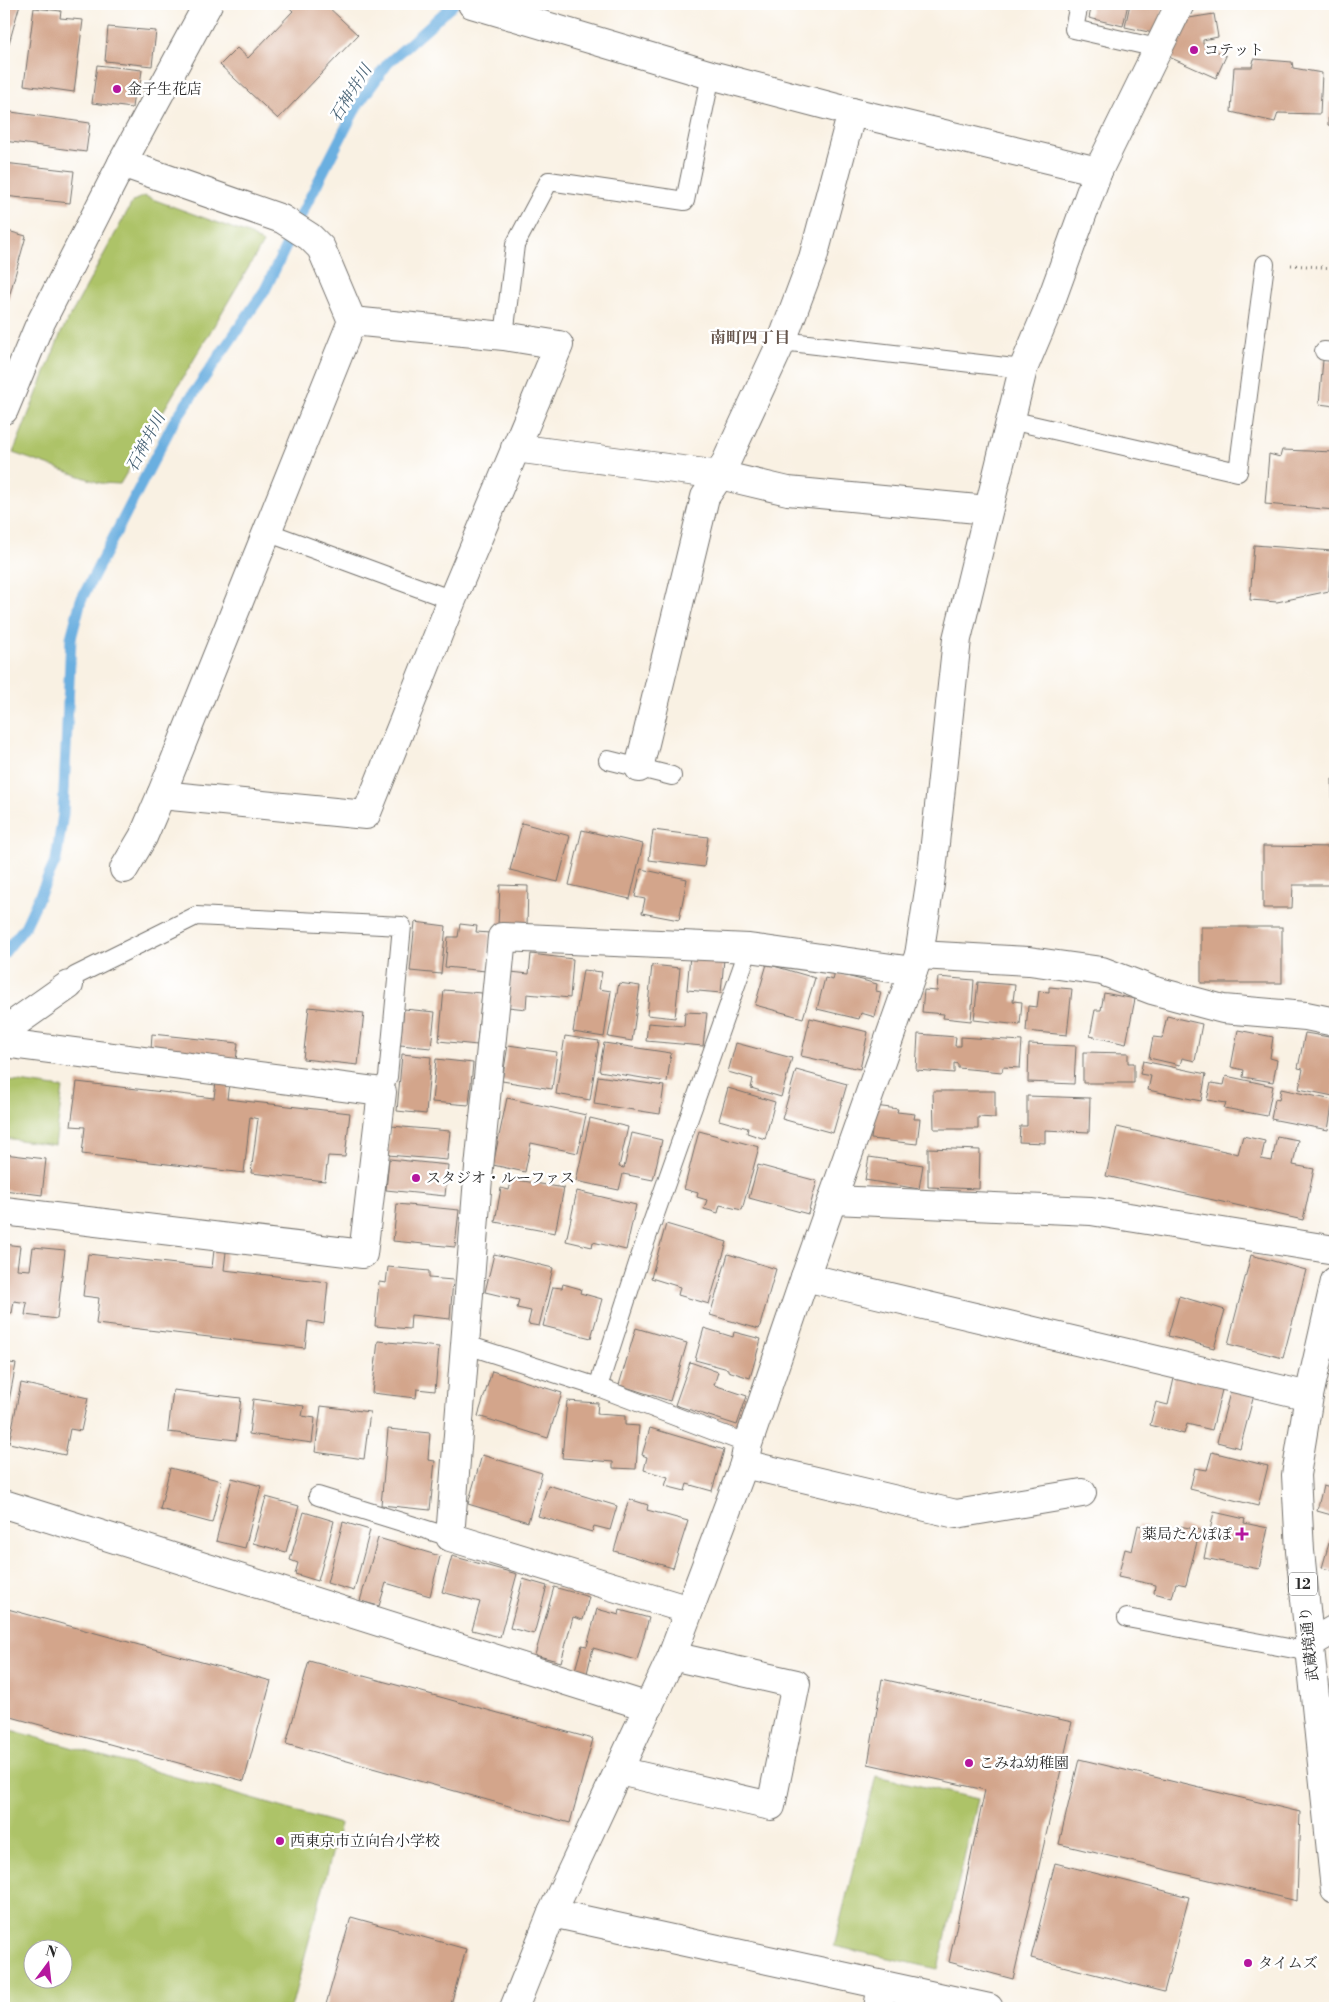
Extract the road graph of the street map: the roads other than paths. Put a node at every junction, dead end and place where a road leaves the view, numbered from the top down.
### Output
1 (208, 4) edge
2 (1079, 4) edge
3 (1180, 4) edge
4 (480, 6) edge
5 (1157, 48) junction
6 (711, 75) junction
7 (852, 112) junction
8 (122, 163) junction
9 (1098, 171) junction
10 (1265, 264) road end
11 (352, 321) junction
12 (504, 336) junction
13 (782, 341) junction
14 (1023, 369) junction
15 (4, 410) edge
16 (1010, 420) junction
17 (515, 448) junction
18 (720, 475) junction
19 (988, 510) junction
20 (267, 532) junction
21 (452, 600) junction
22 (608, 760) dead end
23 (639, 768) junction
24 (672, 776) dead end
25 (161, 795) junction
26 (124, 869) dead end
27 (749, 948) junction
28 (916, 963) junction
29 (69, 985) joint
30 (1335, 1022) edge
31 (4, 1031) edge
32 (4, 1042) edge
33 (382, 1092) junction
34 (833, 1200) junction
35 (4, 1211) edge
36 (1335, 1250) edge
37 (805, 1277) junction
38 (1335, 1281) edge
39 (464, 1344) junction
40 (1327, 1354) edge
41 (598, 1387) junction
42 (1309, 1396) junction
43 (746, 1454) junction
44 (1082, 1494) dead end
45 (318, 1496) dead end
46 (4, 1504) edge
47 (450, 1537) junction
48 (689, 1610) junction
49 (1127, 1618) dead end
50 (1335, 1629) edge
51 (1309, 1648) junction
52 (672, 1656) junction
53 (650, 1707) junction
54 (619, 1771) junction
55 (1335, 1890) edge
56 (552, 1913) junction
57 (880, 1997) edge
58 (514, 2008) edge
59 (989, 2008) edge

1 - 8 street
2 - 5 lane
3 - 5 street
4 - 6 street
5 - 9 street
6 - 7 street
6 - 12 lane
7 - 9 street
7 - 13 street
8 - 11 street
8 - 15 street
9 - 14 street
10 - 16 lane
11 - 12 street
11 - 20 street
12 - 17 street
13 - 14 lane
13 - 18 street
14 - 16 street
16 - 19 street
17 - 18 street
17 - 21 street
18 - 19 street
18 - 23 street
19 - 28 street
20 - 21 lane
20 - 25 street
21 - 25 street
22 - 23 lane
23 - 24 lane
25 - 26 street
27 - 28 street
27 - 39 street
27 - 41 lane
28 - 30 street
28 - 34 street
29 - 31 street
29 - 33 lane
32 - 33 street
33 - 35 street
34 - 36 street
34 - 37 street
37 - 42 street
37 - 43 street
38 - 40 street, 武蔵境通り / 12
39 - 41 lane
39 - 47 street
40 - 42 street, 武蔵境通り / 12
41 - 43 lane
42 - 51 street, 武蔵境通り / 12
43 - 44 street
43 - 48 street
45 - 47 lane
46 - 53 street
47 - 48 street
48 - 52 street
49 - 51 lane
50 - 51 street
51 - 55 street, 武蔵境通り / 12
52 - 53 street
52 - 54 street
53 - 54 street
54 - 56 street
56 - 57 street
56 - 58 street
57 - 59 street

